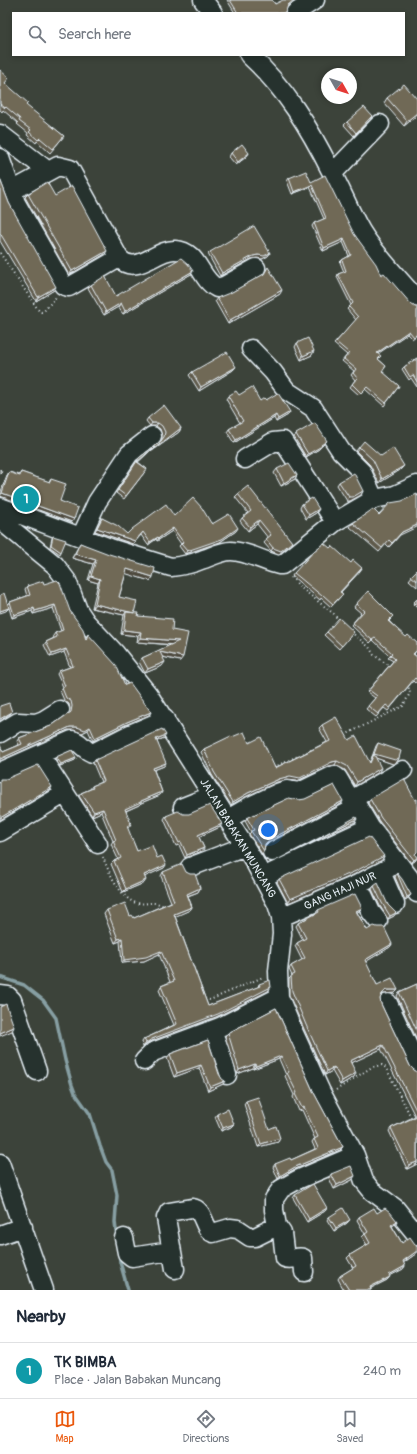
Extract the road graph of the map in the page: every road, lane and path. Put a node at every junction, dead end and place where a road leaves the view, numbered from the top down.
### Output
1 (203, 0) edge
2 (315, 0) edge
3 (212, 12) edge
4 (297, 12) edge
5 (250, 56) edge
6 (380, 124) dead end
7 (0, 134) edge
8 (0, 158) edge
9 (48, 170) junction
10 (333, 173) junction
11 (12, 191) junction
12 (0, 253) edge
13 (119, 258) junction
14 (256, 268) dead end
15 (65, 286) junction
16 (414, 292) edge
17 (251, 349) dead end
18 (152, 436) dead end
19 (245, 459) dead end
20 (417, 485) edge
21 (374, 499) junction
22 (0, 507) edge
23 (0, 520) edge
24 (335, 522) junction
25 (81, 537) junction
26 (282, 565) junction
27 (342, 624) edge
28 (349, 630) edge
29 (392, 668) edge
30 (405, 682) edge
31 (60, 710) dead end
32 (165, 719) junction
33 (0, 733) edge
34 (344, 735) edge
35 (317, 748) edge
36 (40, 755) junction
37 (268, 770) edge
38 (403, 770) dead end
39 (0, 772) edge
40 (64, 794) junction
41 (212, 795) junction
42 (355, 804) junction
43 (183, 807) dead end
44 (228, 819) junction
45 (370, 827) junction
46 (0, 832) edge
47 (98, 844) joint
48 (245, 846) junction
49 (272, 852) dead end
50 (398, 863) junction
51 (190, 868) dead end
52 (381, 872) junction
53 (262, 877) junction
54 (358, 884) junction
55 (417, 893) edge
56 (395, 904) dead end
57 (166, 907) edge
58 (281, 917) junction
59 (378, 921) dead end
60 (268, 975) dead end
61 (0, 995) edge
62 (279, 997) junction
63 (204, 998) edge
64 (388, 1003) dead end
65 (212, 1030) junction
66 (144, 1061) dead end
67 (417, 1065) edge
68 (37, 1071) dead end
69 (227, 1075) dead end
70 (324, 1097) junction
71 (414, 1123) edge
72 (354, 1154) junction
73 (0, 1163) edge
74 (277, 1226) junction
75 (23, 1227) junction
76 (0, 1235) edge
77 (417, 1235) edge
78 (124, 1238) dead end
79 (170, 1251) junction
80 (175, 1269) dead end
81 (304, 1272) dead end
82 (41, 1289) edge

1 - 3 street
2 - 4 street
5 - 10 street
6 - 10 street
7 - 9 street
8 - 11 street
9 - 11 street
9 - 13 street
10 - 16 street
11 - 15 street
12 - 15 path
13 - 14 street
13 - 15 street
17 - 21 street
18 - 25 street
19 - 24 street
20 - 21 street
21 - 24 street
22 - 25 street
23 - 32 street, JALAN BABAKAN MUNCANG
24 - 26 street
25 - 26 street
26 - 27 path
28 - 29 path
30 - 34 path
31 - 33 street
32 - 36 street
32 - 41 street, JALAN BABAKAN MUNCANG
35 - 37 path
36 - 39 street
36 - 40 street
38 - 42 street
40 - 46 street
40 - 47 street
41 - 43 street
41 - 44 street, JALAN BABAKAN MUNCANG
42 - 44 street
42 - 45 street
42 - 49 street
44 - 48 street, JALAN BABAKAN MUNCANG
45 - 50 street
45 - 53 street
47 - 57 path
48 - 51 street
48 - 53 street, JALAN BABAKAN MUNCANG
50 - 52 street, GANG HAJI NUR
50 - 55 street
52 - 54 street, GANG HAJI NUR
52 - 56 street
53 - 58 street, JALAN BABAKAN MUNCANG
54 - 58 street, GANG HAJI NUR
54 - 59 street
58 - 62 street, JALAN BABAKAN MUNCANG
60 - 63 path
61 - 68 street
62 - 65 street
62 - 70 street, JALAN BABAKAN MUNCANG
64 - 67 street
65 - 66 street
65 - 69 street
70 - 71 path
70 - 72 street, JALAN BABAKAN MUNCANG
72 - 74 street
72 - 77 street, JALAN BABAKAN MUNCANG
73 - 75 street
74 - 79 street
74 - 81 street
75 - 76 street
75 - 82 street
78 - 79 street
79 - 80 street

